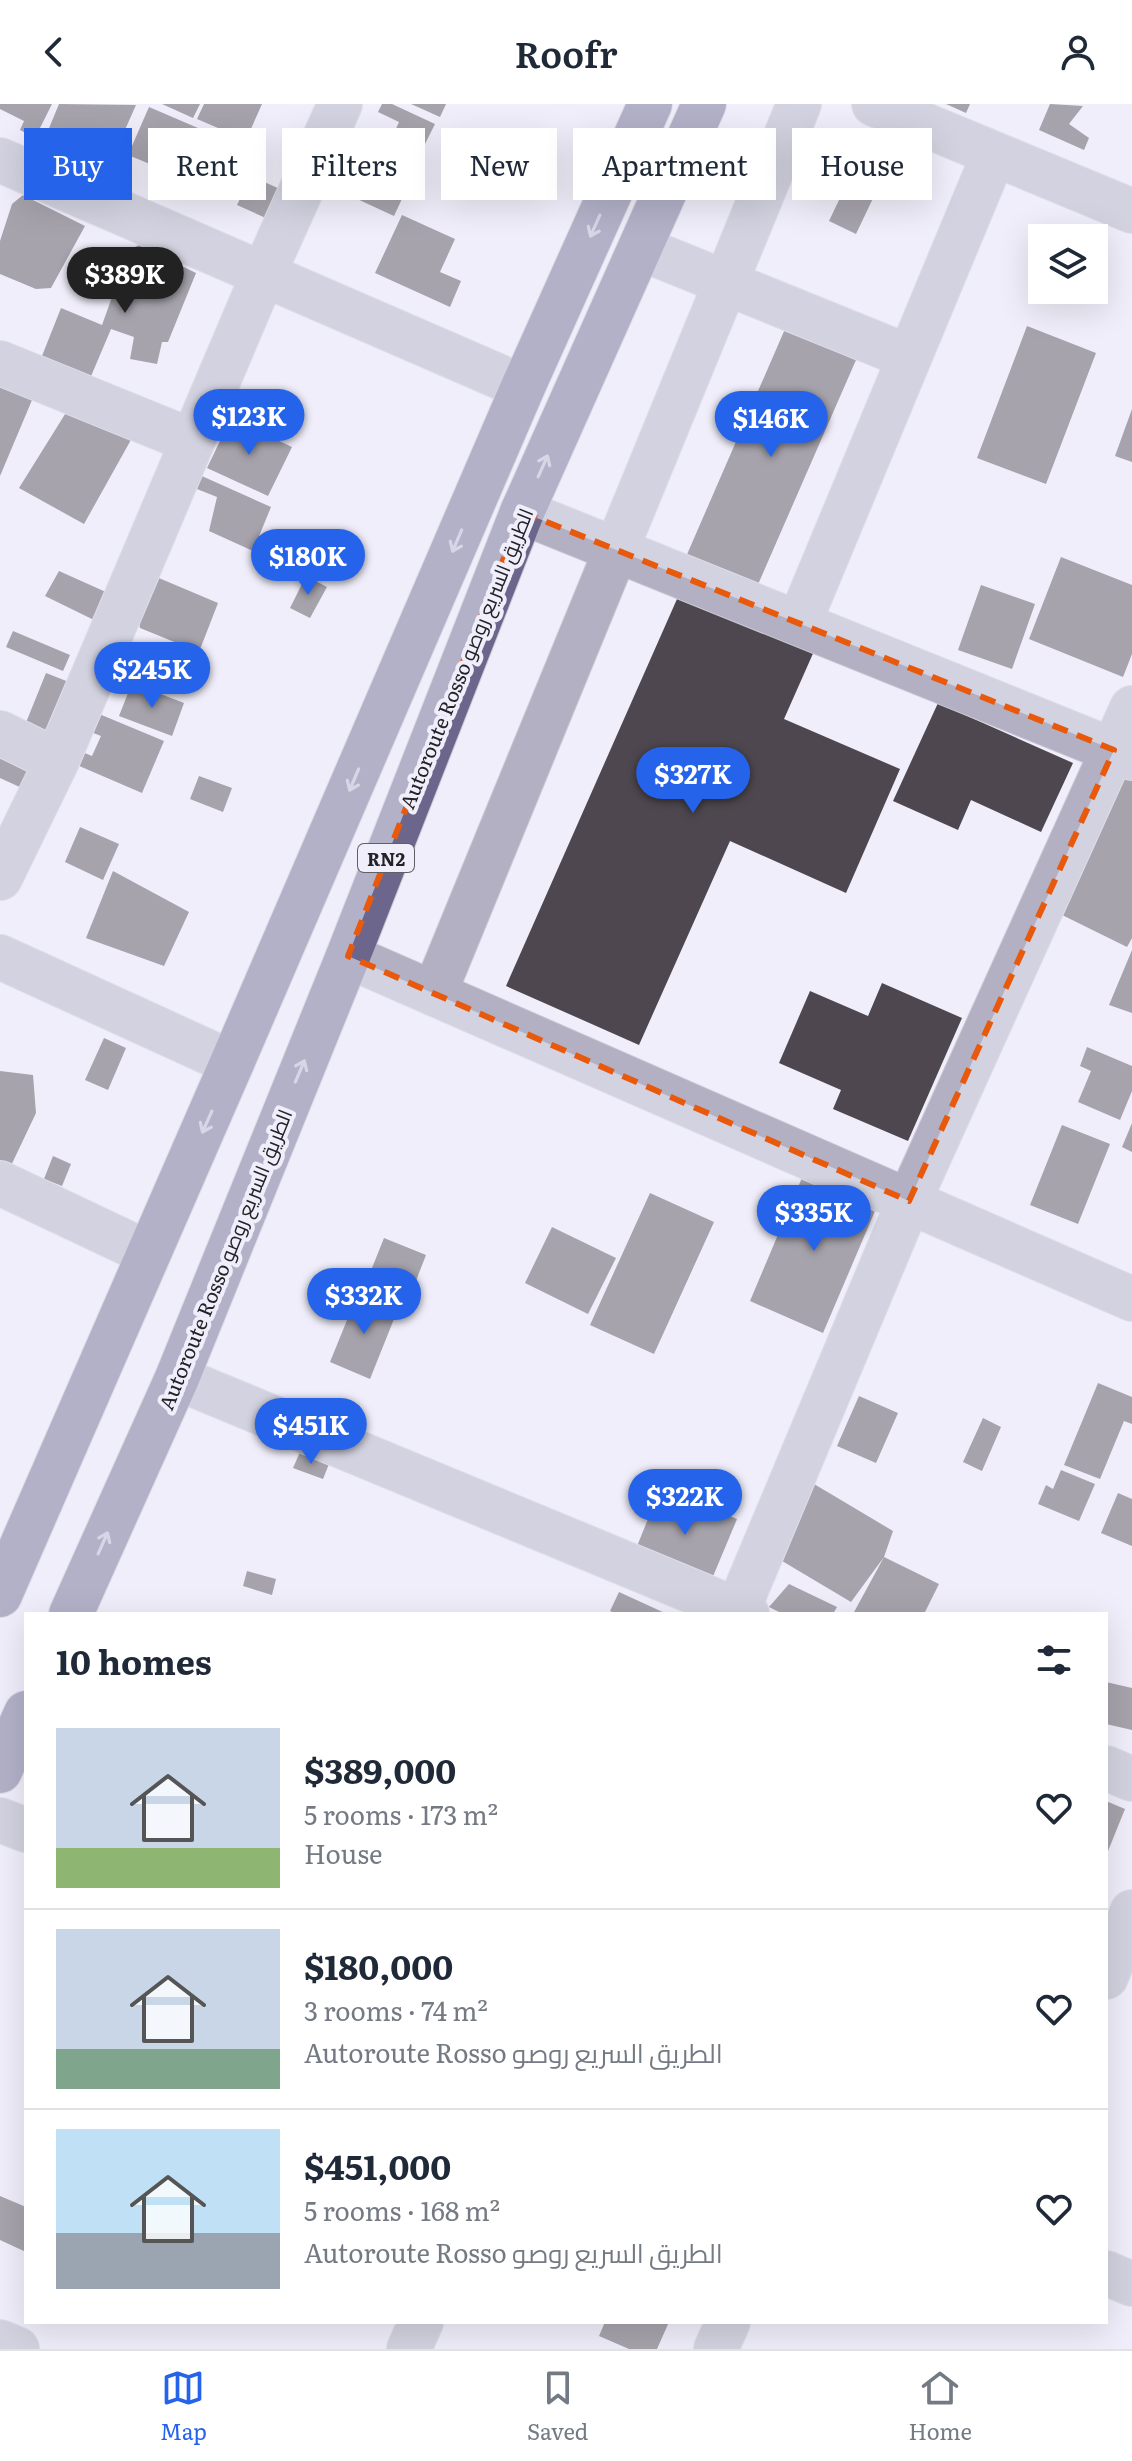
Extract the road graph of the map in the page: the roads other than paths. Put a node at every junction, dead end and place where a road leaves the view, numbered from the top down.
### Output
1 (340, 104) edge
2 (650, 104) edge
3 (704, 104) edge
4 (799, 104) edge
5 (874, 104) edge
6 (994, 154) junction
7 (0, 160) edge
8 (1132, 211) edge
9 (640, 248) junction
10 (263, 275) junction
11 (725, 282) junction
12 (909, 357) junction
13 (0, 363) edge
14 (523, 387) junction
15 (192, 441) junction
16 (522, 512) junction
17 (617, 550) junction
18 (799, 623) junction
19 (1132, 708) edge
20 (0, 733) edge
21 (1123, 754) edge
22 (57, 761) junction
23 (0, 878) edge
24 (348, 956) junction
25 (0, 957) edge
26 (434, 994) junction
27 (232, 1063) junction
28 (0, 1183) edge
29 (909, 1201) junction
30 (148, 1253) junction
31 (1132, 1299) edge
32 (177, 1378) junction
33 (4, 1575) edge
34 (72, 1612) edge
35 (738, 1612) edge
36 (740, 1612) edge
37 (24, 1717) edge
38 (1108, 1769) edge
39 (0, 1771) edge
40 (1132, 1779) edge
41 (0, 1820) edge
42 (24, 1829) edge
43 (1132, 1912) edge
44 (1108, 1972) edge
45 (1108, 2274) edge
46 (1132, 2284) edge
47 (420, 2324) edge
48 (727, 2324) edge
49 (0, 2342) edge
50 (17, 2349) edge
51 (409, 2349) edge
52 (716, 2349) edge

1 - 10 street
2 -> 14 highway, RN2
3 - 9 highway, Autoroute Rosso الطريق السريع روصو / RN2
4 - 11 street
5 - 6 street
6 - 8 street
6 - 12 street
7 - 10 street
9 - 11 street
16 -> 9 highway, Autoroute Rosso الطريق السريع روصو / RN2
10 - 14 street
10 - 15 street
11 - 12 street
11 - 17 street
12 - 18 street
13 - 15 street
14 -> 27 highway, RN2
15 - 22 street
16 - 17 street
16 - 24 highway, Autoroute Rosso الطريق السريع روصو / RN2
17 - 18 street
17 - 26 street
18 - 21 street
19 - 21 street
20 - 22 street
21 - 29 street
22 - 23 street
24 - 26 street
32 -> 24 highway, Autoroute Rosso الطريق السريع روصو / RN2
25 - 27 street
26 - 29 street
27 -> 30 highway, RN2
28 - 30 street
29 - 31 street
29 - 36 street
30 - 33 highway, RN2
34 -> 32 highway, Autoroute Rosso الطريق السريع روصو / RN2
32 - 35 street
37 - 39 highway
38 - 40 street
41 - 42 street
43 - 44 street
45 - 46 street
47 - 51 street
48 - 52 street
49 - 50 street

